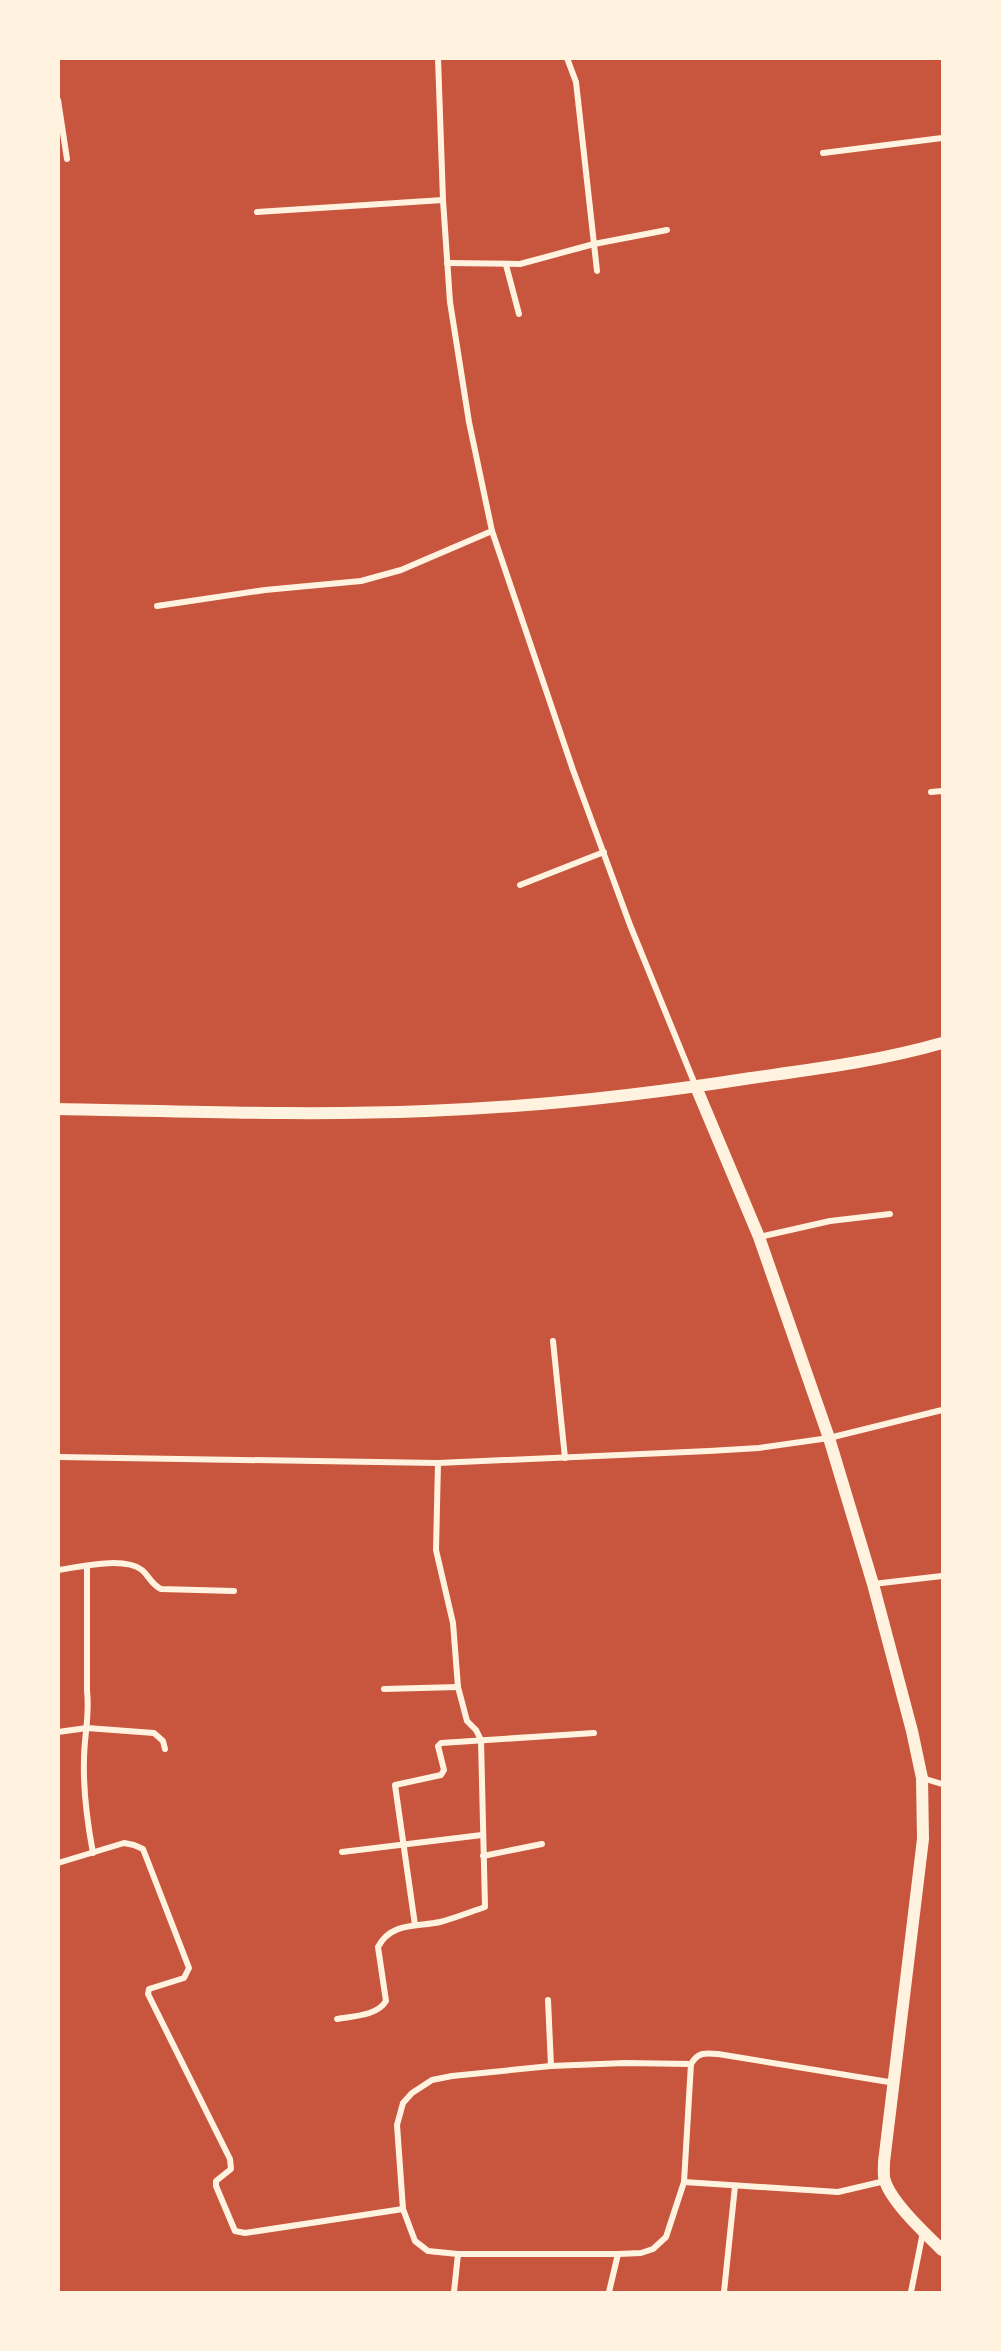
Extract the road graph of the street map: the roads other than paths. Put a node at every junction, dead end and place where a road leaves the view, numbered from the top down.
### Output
1 (438, 58) edge
2 (567, 58) edge
3 (58, 100) edge
4 (942, 138) edge
5 (823, 153) dead end
6 (67, 159) dead end
7 (443, 200) junction
8 (257, 212) dead end
9 (667, 230) dead end
10 (594, 244) junction
11 (447, 263) junction
12 (506, 265) junction
13 (597, 271) dead end
14 (519, 314) dead end
15 (492, 531) junction
16 (158, 606) dead end
17 (942, 791) edge
18 (931, 792) dead end
19 (604, 852) junction
20 (520, 885) dead end
21 (942, 1043) edge
22 (696, 1087) junction
23 (58, 1109) edge
24 (890, 1214) dead end
25 (759, 1237) junction
26 (553, 1341) dead end
27 (942, 1410) edge
28 (829, 1438) junction
29 (58, 1457) edge
30 (565, 1458) junction
31 (438, 1463) junction
32 (87, 1566) junction
33 (58, 1570) edge
34 (942, 1576) edge
35 (873, 1584) junction
36 (234, 1591) dead end
37 (458, 1687) junction
38 (384, 1689) dead end
39 (87, 1728) junction
40 (58, 1732) edge
41 (594, 1733) dead end
42 (481, 1740) junction
43 (165, 1749) dead end
44 (922, 1778) junction
45 (942, 1784) edge
46 (482, 1835) junction
47 (403, 1843) junction
48 (542, 1844) dead end
49 (342, 1852) dead end
50 (93, 1853) junction
51 (483, 1856) junction
52 (58, 1863) edge
53 (415, 1925) junction
54 (548, 2000) dead end
55 (337, 2019) dead end
56 (691, 2064) junction
57 (551, 2066) junction
58 (895, 2083) junction
59 (885, 2181) junction
60 (684, 2182) junction
61 (735, 2186) junction
62 (403, 2209) junction
63 (923, 2232) junction
64 (942, 2250) edge
65 (458, 2254) junction
66 (618, 2254) junction
67 (454, 2292) edge
68 (609, 2292) edge
69 (724, 2292) edge
70 (911, 2292) edge

1 - 7 street
2 - 10 street
3 - 6 street
4 - 5 street
7 - 8 street
7 - 11 street
9 - 10 street
10 - 12 street
10 - 13 street
11 - 12 street
11 - 15 street
12 - 14 street
15 - 16 street
15 - 19 street
17 - 18 street
19 - 20 street
19 - 22 street
21 - 22 main road
22 - 23 main road
22 - 25 main road
24 - 25 street
25 - 28 main road
26 - 30 street
27 - 28 street
28 - 30 street
28 - 35 main road
29 - 31 street
30 - 31 street
31 - 37 street
32 - 33 street
32 - 36 street
32 - 39 street
34 - 35 street
35 - 44 main road
37 - 38 street
37 - 42 street
39 - 40 street
39 - 43 street
39 - 50 street
41 - 42 street
42 - 46 street
42 - 47 street
44 - 45 street
44 - 58 main road
46 - 47 street
46 - 51 street
47 - 49 street
47 - 53 street
48 - 51 street
50 - 52 street
50 - 62 street
51 - 53 street
53 - 55 street
54 - 57 street
56 - 57 street
56 - 58 street
56 - 60 street
57 - 62 street
58 - 59 main road
59 - 61 street
59 - 63 main road
60 - 61 street
60 - 66 street
61 - 69 street
62 - 65 street
63 - 64 main road
63 - 70 street
65 - 66 street
65 - 67 street
66 - 68 street

